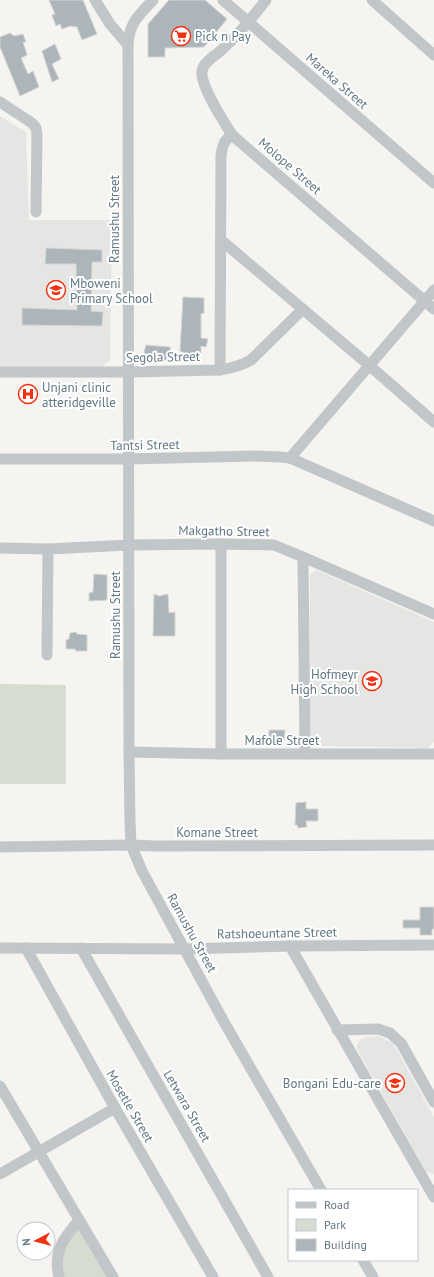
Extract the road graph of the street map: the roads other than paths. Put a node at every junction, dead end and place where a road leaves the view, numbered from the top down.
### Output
1 (95, 0) edge
2 (153, 0) edge
3 (223, 0) edge
4 (266, 0) edge
5 (372, 0) edge
6 (248, 22) junction
7 (128, 45) junction
8 (434, 55) edge
9 (0, 102) edge
10 (232, 135) junction
11 (434, 183) edge
12 (36, 212) dead end
13 (221, 240) junction
14 (434, 290) edge
15 (425, 301) junction
16 (303, 309) junction
17 (434, 309) edge
18 (370, 366) junction
19 (220, 370) junction
20 (0, 372) edge
21 (128, 372) junction
22 (434, 422) edge
23 (290, 458) junction
24 (0, 459) edge
25 (129, 459) junction
26 (434, 521) edge
27 (129, 544) junction
28 (220, 544) junction
29 (0, 548) edge
30 (48, 548) junction
31 (303, 557) junction
32 (434, 614) edge
33 (47, 655) dead end
34 (129, 752) junction
35 (221, 754) junction
36 (305, 754) junction
37 (434, 754) edge
38 (131, 844) junction
39 (434, 845) edge
40 (0, 847) edge
41 (434, 945) edge
42 (290, 946) junction
43 (0, 948) edge
44 (26, 948) junction
45 (80, 948) junction
46 (184, 949) junction
47 (337, 1030) junction
48 (0, 1086) edge
49 (434, 1102) edge
50 (115, 1108) junction
51 (38, 1152) junction
52 (0, 1174) edge
53 (431, 1185) edge
54 (320, 1189) edge
55 (434, 1197) edge
56 (79, 1220) junction
57 (363, 1261) edge
58 (59, 1277) edge
59 (113, 1277) edge
60 (212, 1277) edge
61 (268, 1277) edge
62 (373, 1277) edge

1 - 7 street
2 - 7 street, Ramushu Street
3 - 6 street, Mareka Street
4 - 6 street, Molope Street
5 - 8 street
6 - 10 street, Molope Street
6 - 11 street, Mareka Street
7 - 21 street, Ramushu Street
9 - 12 street
10 - 13 street
10 - 15 street, Molope Street
13 - 16 street
13 - 19 street
14 - 15 street
15 - 17 street, Molope Street
15 - 18 street
16 - 18 street
16 - 19 street, Segola Street
18 - 22 street
18 - 23 street
19 - 21 street, Segola Street
20 - 21 street, Segola Street
21 - 25 street, Ramushu Street
23 - 25 street, Tantsi Street
23 - 26 street, Tantsi Street
24 - 25 street, Tantsi Street
25 - 27 street, Ramushu Street
27 - 28 street, Makgatho Street
27 - 30 street, Makgatho Street
27 - 34 street, Ramushu Street
28 - 31 street, Makgatho Street
28 - 35 street
29 - 30 street, Makgatho Street
30 - 33 street
31 - 32 street, Makgatho Street
31 - 36 street
34 - 35 street, Mafole Street
34 - 38 street, Ramushu Street
35 - 36 street, Mafole Street
36 - 37 street, Mafole Street
38 - 39 street, Komane Street
38 - 40 street, Komane Street
38 - 46 street, Ramushu Street
41 - 42 street, Ratshoeuntane Street
42 - 46 street, Ratshoeuntane Street
42 - 47 street
43 - 44 street, Ratshoeuntane Street
44 - 45 street, Ratshoeuntane Street
44 - 50 street, Mosetle Street
45 - 46 street, Ratshoeuntane Street
45 - 61 street, Letwara Street
46 - 54 street, Ramushu Street
47 - 49 street
47 - 53 street
48 - 51 street
50 - 51 street
50 - 60 street, Mosetle Street
51 - 52 street
51 - 56 street
53 - 55 street
56 - 58 street
56 - 59 street
57 - 62 street

